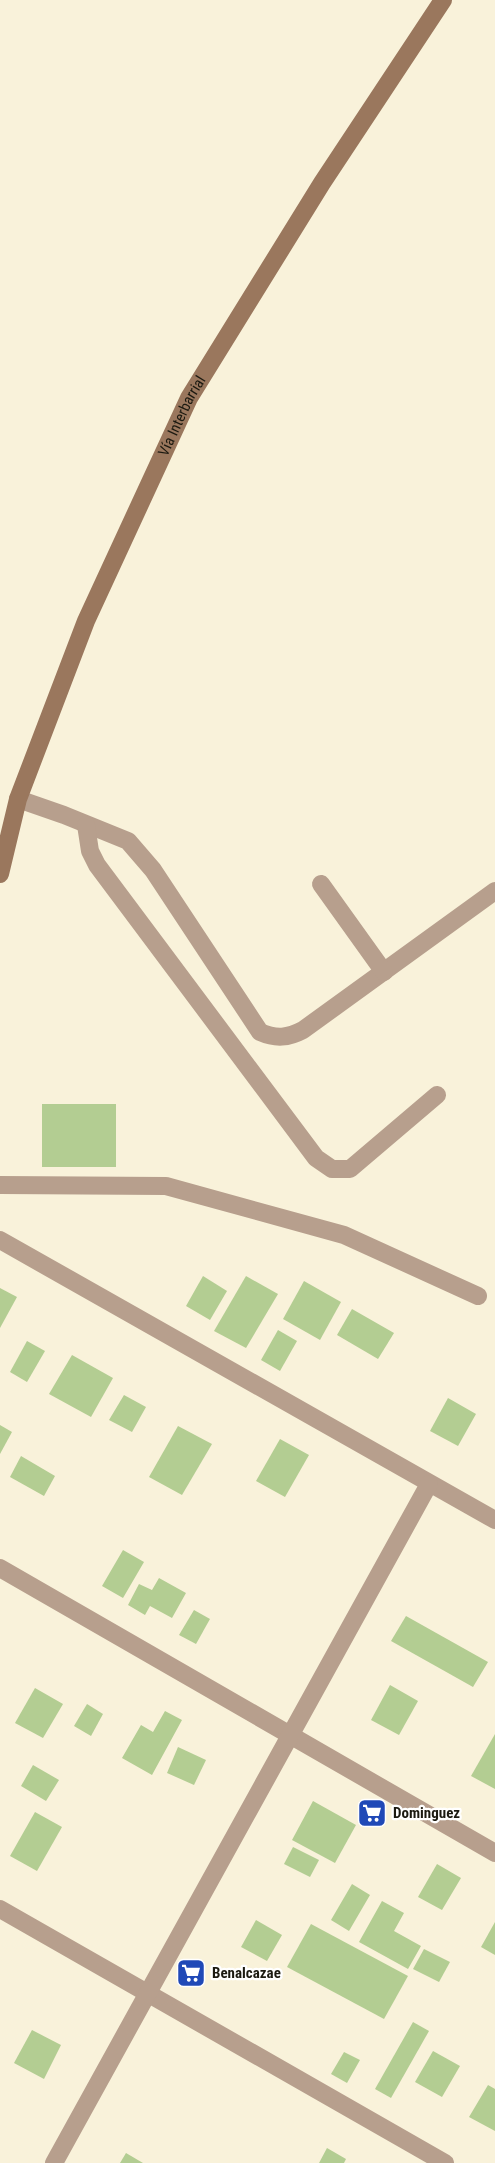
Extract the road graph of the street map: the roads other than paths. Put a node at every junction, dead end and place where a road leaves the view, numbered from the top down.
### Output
1 (443, 0) edge
2 (18, 799) junction
3 (86, 825) junction
4 (0, 874) edge
5 (321, 884) dead end
6 (495, 891) edge
7 (384, 972) junction
8 (437, 1095) dead end
9 (0, 1185) edge
10 (0, 1240) edge
11 (478, 1296) dead end
12 (429, 1484) junction
13 (495, 1520) edge
14 (0, 1568) edge
15 (290, 1735) junction
16 (495, 1853) edge
17 (0, 1909) edge
18 (147, 1993) junction
19 (54, 2163) edge
20 (445, 2163) edge

1 - 2 main road, Vía Interbarrial
2 - 3 street
2 - 4 main road, Vía Interbarrial
3 - 7 street
3 - 8 street
5 - 7 street
6 - 7 street
9 - 11 street
10 - 12 street
12 - 13 street
12 - 15 street
14 - 15 street
15 - 16 street
15 - 18 street
17 - 18 street
18 - 19 street
18 - 20 street

